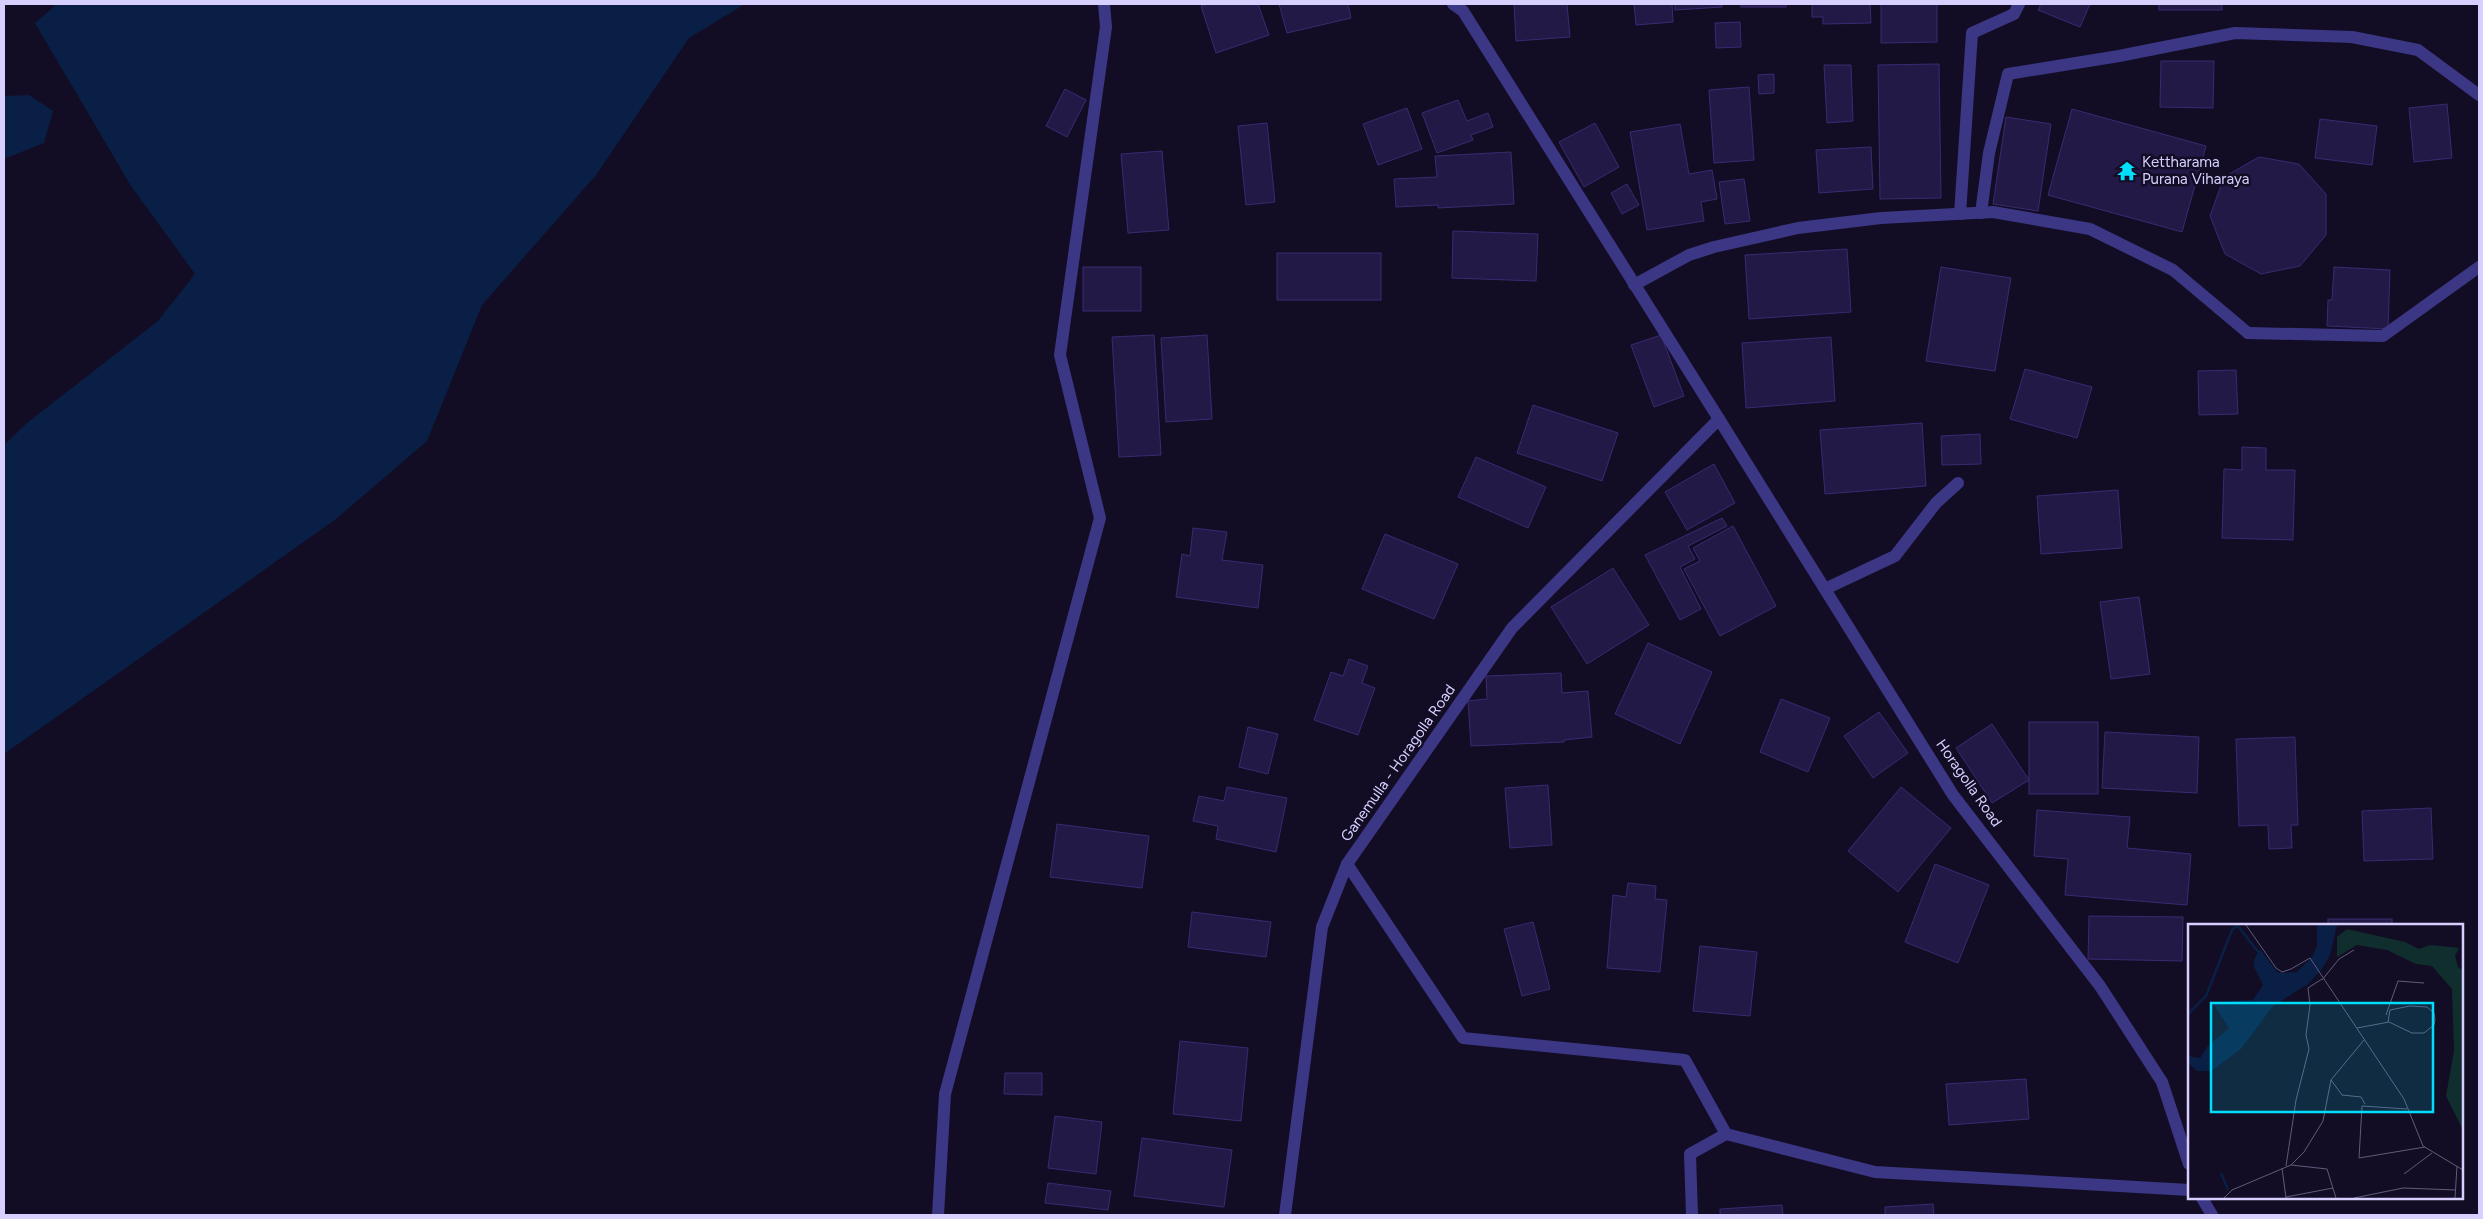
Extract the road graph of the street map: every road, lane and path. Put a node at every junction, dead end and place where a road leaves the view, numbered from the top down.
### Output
1 (1104, 4) edge
2 (1452, 4) edge
3 (2019, 4) edge
4 (2479, 95) edge
5 (1981, 213) junction
6 (1960, 214) junction
7 (2479, 267) edge
8 (1634, 285) junction
9 (1719, 419) junction
10 (1958, 483) dead end
11 (1826, 589) junction
12 (1347, 864) junction
13 (1726, 1134) junction
14 (2188, 1161) edge
15 (2188, 1190) edge
16 (2203, 1199) edge
17 (938, 1215) edge
18 (1285, 1215) edge
19 (1692, 1215) edge
20 (2212, 1215) edge

1 - 17 street
2 - 8 street, Horagolla Road
3 - 6 street
4 - 5 street
5 - 6 street
5 - 7 street
6 - 8 street
8 - 9 street, Horagolla Road
9 - 11 street, Horagolla Road
9 - 12 street, Ganemulla - Horagolla Road
10 - 11 street
11 - 14 street, Horagolla Road
12 - 13 street
12 - 18 street, Ganemulla - Horagolla Road
13 - 15 street
13 - 19 street
16 - 20 street

